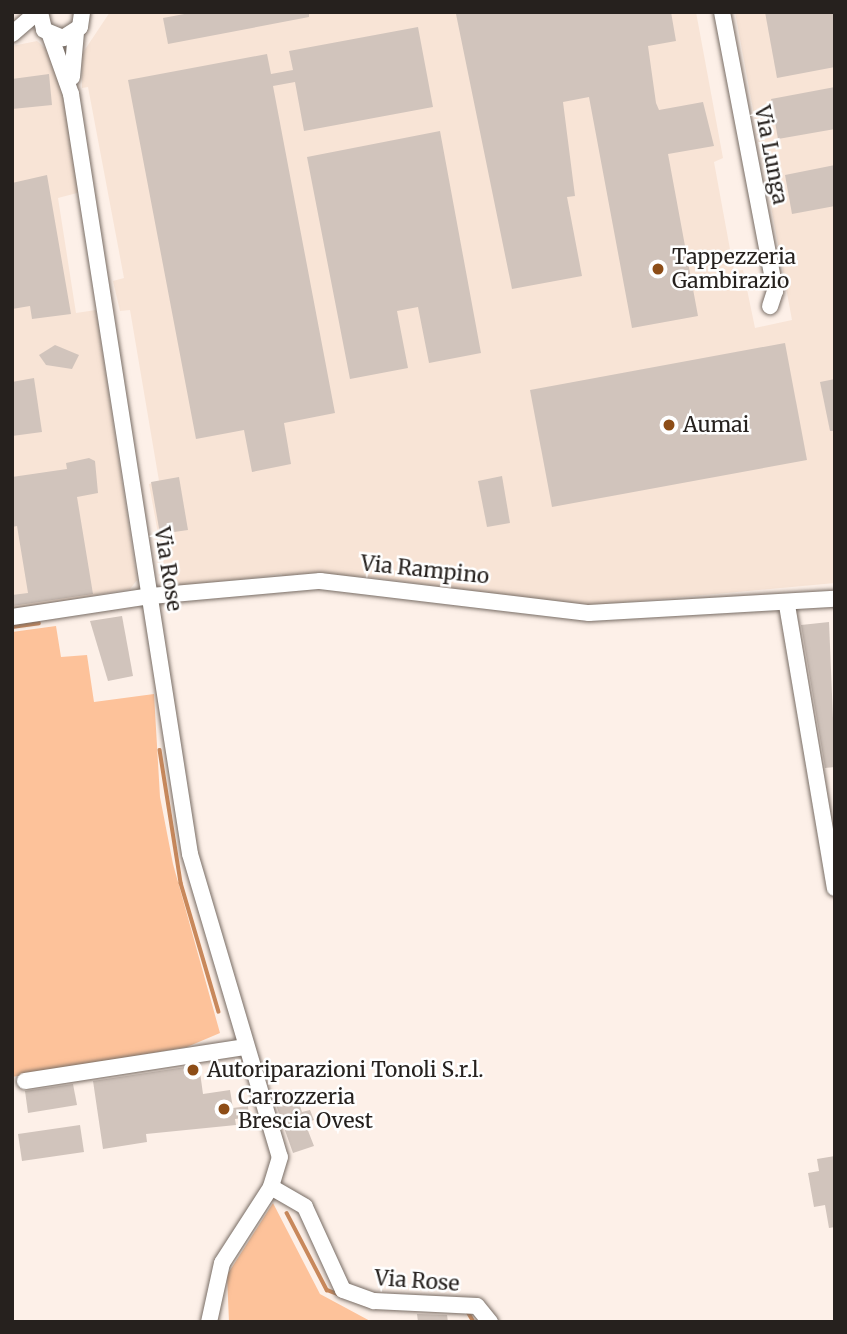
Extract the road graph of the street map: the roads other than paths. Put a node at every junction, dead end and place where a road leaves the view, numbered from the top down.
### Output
1 (39, 12) edge
2 (92, 12) edge
3 (722, 12) edge
4 (79, 24) edge
5 (47, 33) junction
6 (12, 36) edge
7 (71, 94) junction
8 (770, 306) dead end
9 (151, 596) junction
10 (835, 599) edge
11 (787, 604) junction
12 (12, 617) edge
13 (835, 888) edge
14 (244, 1047) junction
15 (24, 1080) dead end
16 (271, 1187) junction
17 (214, 1318) edge
18 (490, 1322) edge

1 - 5 street, Via Rose
1 - 6 street
2 - 4 street
3 - 8 street, Via Lunga
4 - 5 street
4 - 7 street, Via Rose
5 - 6 street
5 - 7 street, Via Rose
7 - 9 street, Via Rose
9 - 11 street, Via Rampino
9 - 12 street, Via Rampino
9 - 14 street, Via Rose
10 - 11 street, Via Rampino
11 - 13 street
14 - 15 street
14 - 16 street, Via Rose
16 - 17 street
16 - 18 street, Via Rose

